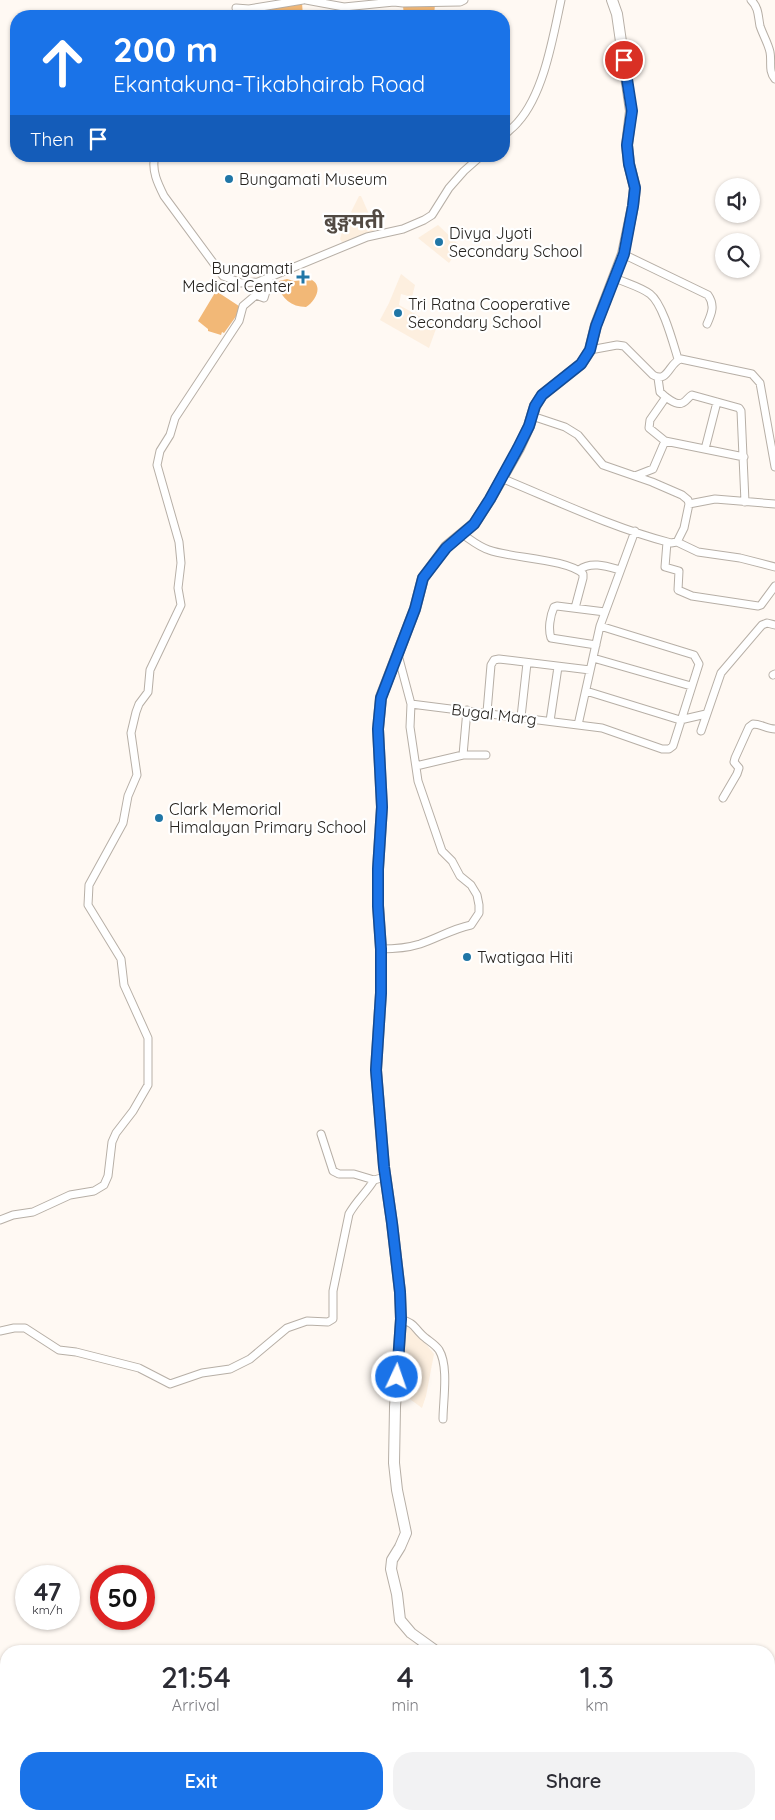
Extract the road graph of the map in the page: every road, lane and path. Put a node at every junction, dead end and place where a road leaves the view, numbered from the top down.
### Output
1 (305, 0) edge
2 (464, 0) edge
3 (561, 0) edge
4 (612, 0) edge
5 (751, 0) edge
6 (394, 1) edge
7 (438, 1) edge
8 (236, 8) dead end
9 (775, 79) edge
10 (510, 130) edge
11 (154, 162) edge
12 (474, 162) edge
13 (624, 254) junction
14 (270, 278) junction
15 (615, 278) junction
16 (707, 324) dead end
17 (590, 350) junction
18 (678, 359) junction
19 (658, 378) junction
20 (666, 397) junction
21 (717, 402) junction
22 (532, 416) junction
23 (665, 441) junction
24 (705, 449) junction
25 (744, 457) junction
26 (775, 467) edge
27 (634, 476) junction
28 (501, 478) junction
29 (745, 502) junction
30 (689, 504) junction
31 (775, 504) edge
32 (635, 531) junction
33 (462, 534) junction
34 (667, 542) junction
35 (677, 542) junction
36 (775, 567) edge
37 (579, 570) junction
38 (620, 570) junction
39 (775, 586) edge
40 (575, 608) junction
41 (605, 612) junction
42 (775, 624) edge
43 (600, 626) junction
44 (596, 645) junction
45 (398, 655) junction
46 (594, 658) junction
47 (527, 663) junction
48 (558, 667) junction
49 (590, 670) junction
50 (691, 686) junction
51 (586, 691) junction
52 (411, 704) junction
53 (467, 710) junction
54 (486, 712) junction
55 (706, 714) junction
56 (521, 717) junction
57 (680, 720) junction
58 (550, 721) junction
59 (578, 725) junction
60 (775, 730) edge
61 (701, 731) dead end
62 (463, 755) junction
63 (486, 755) dead end
64 (416, 766) junction
65 (723, 798) dead end
66 (381, 949) junction
67 (320, 1134) dead end
68 (384, 1172) junction
69 (374, 1180) junction
70 (0, 1220) edge
71 (401, 1319) junction
72 (0, 1331) edge
73 (443, 1420) dead end
74 (428, 1645) edge

1 - 6 street
1 - 8 street
2 - 7 street
3 - 10 street
4 - 13 main road
5 - 9 street
6 - 7 street
11 - 14 street
12 - 14 street
13 - 15 main road
13 - 16 street
14 - 70 street
15 - 17 main road
15 - 18 street
17 - 19 street
17 - 22 main road
18 - 19 street
18 - 26 street
19 - 20 street
20 - 21 street
20 - 23 street
21 - 24 street
21 - 25 street
22 - 27 street
22 - 28 main road
23 - 24 street
23 - 27 street
24 - 25 street
25 - 29 street
27 - 30 street
28 - 32 street
28 - 33 main road
29 - 30 street
29 - 31 street
30 - 35 street
32 - 34 street
32 - 38 street
33 - 37 street
33 - 45 main road
34 - 35 street
34 - 39 street
35 - 36 street
37 - 38 street
37 - 40 street
38 - 41 street
40 - 41 street
40 - 44 street
41 - 43 street
42 - 55 street
43 - 44 street
43 - 50 street, Bugal Marg
44 - 46 street
45 - 52 street
45 - 66 main road
46 - 49 street
46 - 50 street
47 - 48 street
47 - 54 street
47 - 56 street
48 - 49 street
48 - 58 street
49 - 51 street
50 - 57 street, Bugal Marg
51 - 57 street
51 - 59 street
52 - 53 street, Bugal Marg
52 - 64 street
53 - 54 street, Bugal Marg
53 - 62 street
54 - 56 street, Bugal Marg
55 - 57 street
55 - 61 street
56 - 58 street, Bugal Marg
57 - 59 street, Bugal Marg
58 - 59 street, Bugal Marg
60 - 65 street
62 - 63 street
62 - 64 street
64 - 66 street
66 - 68 main road
67 - 69 street
68 - 69 street
68 - 71 main road
69 - 72 street
71 - 73 street
71 - 74 main road

